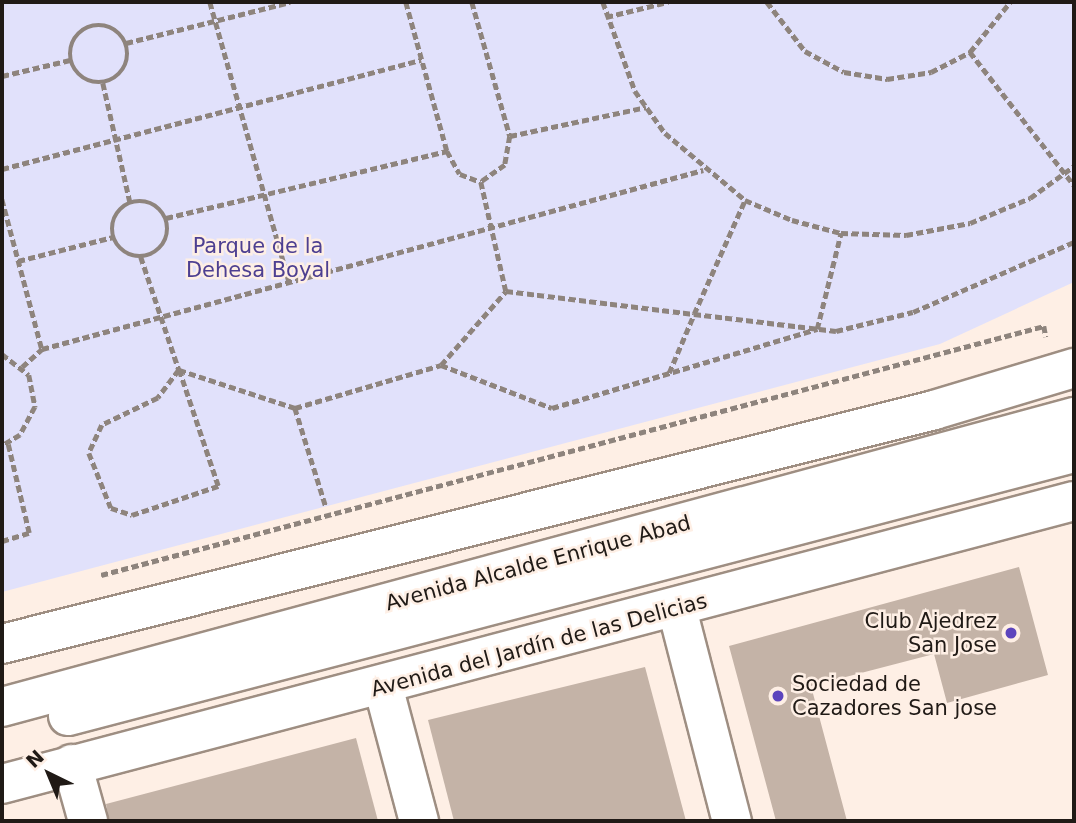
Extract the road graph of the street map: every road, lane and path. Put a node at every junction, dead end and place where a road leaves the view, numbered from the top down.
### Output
1 (210, 2) edge
2 (290, 2) edge
3 (406, 2) edge
4 (472, 2) edge
5 (603, 2) edge
6 (668, 2) edge
7 (767, 2) edge
8 (1010, 2) edge
9 (606, 18) junction
10 (215, 20) junction
11 (126, 43) junction
12 (970, 51) junction
13 (70, 60) junction
14 (421, 60) junction
15 (2, 76) edge
16 (103, 83) junction
17 (240, 106) junction
18 (647, 107) junction
19 (510, 136) junction
20 (116, 138) junction
21 (447, 151) junction
22 (1074, 166) edge
23 (2, 169) edge
24 (703, 170) junction
25 (1065, 173) junction
26 (481, 182) junction
27 (1074, 185) edge
28 (265, 194) junction
29 (2, 199) edge
30 (745, 200) junction
31 (130, 202) junction
32 (166, 218) junction
33 (491, 228) junction
34 (841, 233) junction
35 (113, 237) junction
36 (1074, 242) edge
37 (141, 257) junction
38 (18, 261) junction
39 (289, 282) junction
40 (506, 291) junction
41 (694, 314) junction
42 (161, 317) junction
43 (817, 329) junction
44 (42, 349) junction
45 (2, 355) edge
46 (442, 365) junction
47 (22, 367) junction
48 (1074, 368) edge
49 (179, 370) junction
50 (669, 374) junction
51 (295, 408) junction
52 (1074, 417) edge
53 (5, 445) edge
54 (1074, 453) edge
55 (1074, 500) edge
56 (326, 507) dead end
57 (2, 541) edge
58 (677, 609) junction
59 (2, 644) edge
60 (383, 687) junction
61 (2, 707) edge
62 (2, 734) edge
63 (72, 764) junction
64 (2, 784) edge
65 (88, 821) edge
66 (419, 821) edge
67 (732, 821) edge

1 - 10 path
2 - 10 path
3 - 14 path
4 - 19 path
5 - 9 path
6 - 9 path
7 - 12 path
8 - 12 path
9 - 18 path
10 - 11 path
10 - 17 path
11 - 13 path
11 - 16 path
12 - 25 path
13 - 15 path
13 - 16 path
14 - 17 path
14 - 21 path
16 - 20 path
17 - 20 path
17 - 28 path
18 - 19 path
18 - 24 path
19 - 26 path
20 - 23 path
20 - 31 path
21 - 26 path
21 - 28 path
22 - 25 path
24 - 30 path
24 - 33 path
25 - 27 path
25 - 34 path
26 - 33 path
28 - 32 path
28 - 39 path
29 - 38 path
30 - 34 path
30 - 41 path
31 - 32 path
31 - 35 path
32 - 37 path
33 - 39 path
33 - 40 path
34 - 43 path
35 - 37 path
35 - 38 path
36 - 43 path
37 - 42 path
38 - 44 path
39 - 42 path
40 - 41 path
40 - 46 path
41 - 43 path
41 - 50 path
42 - 44 path
42 - 49 path
43 - 50 path
44 - 47 path
45 - 47 path
46 - 50 path
46 - 51 path
47 - 53 path
48 - 59 street
49 - 49 path
49 - 51 path
51 - 56 path
52 - 61 street, Avenida Alcalde Enrique Abad
53 - 57 path
54 - 62 street, Avenida Alcalde Enrique Abad
55 - 58 street, Avenida del Jardín de las Delicias
58 - 60 street, Avenida del Jardín de las Delicias
58 - 67 street
60 - 63 street, Avenida del Jardín de las Delicias
60 - 66 street
63 - 64 street, Avenida del Jardín de las Delicias
63 - 65 street

